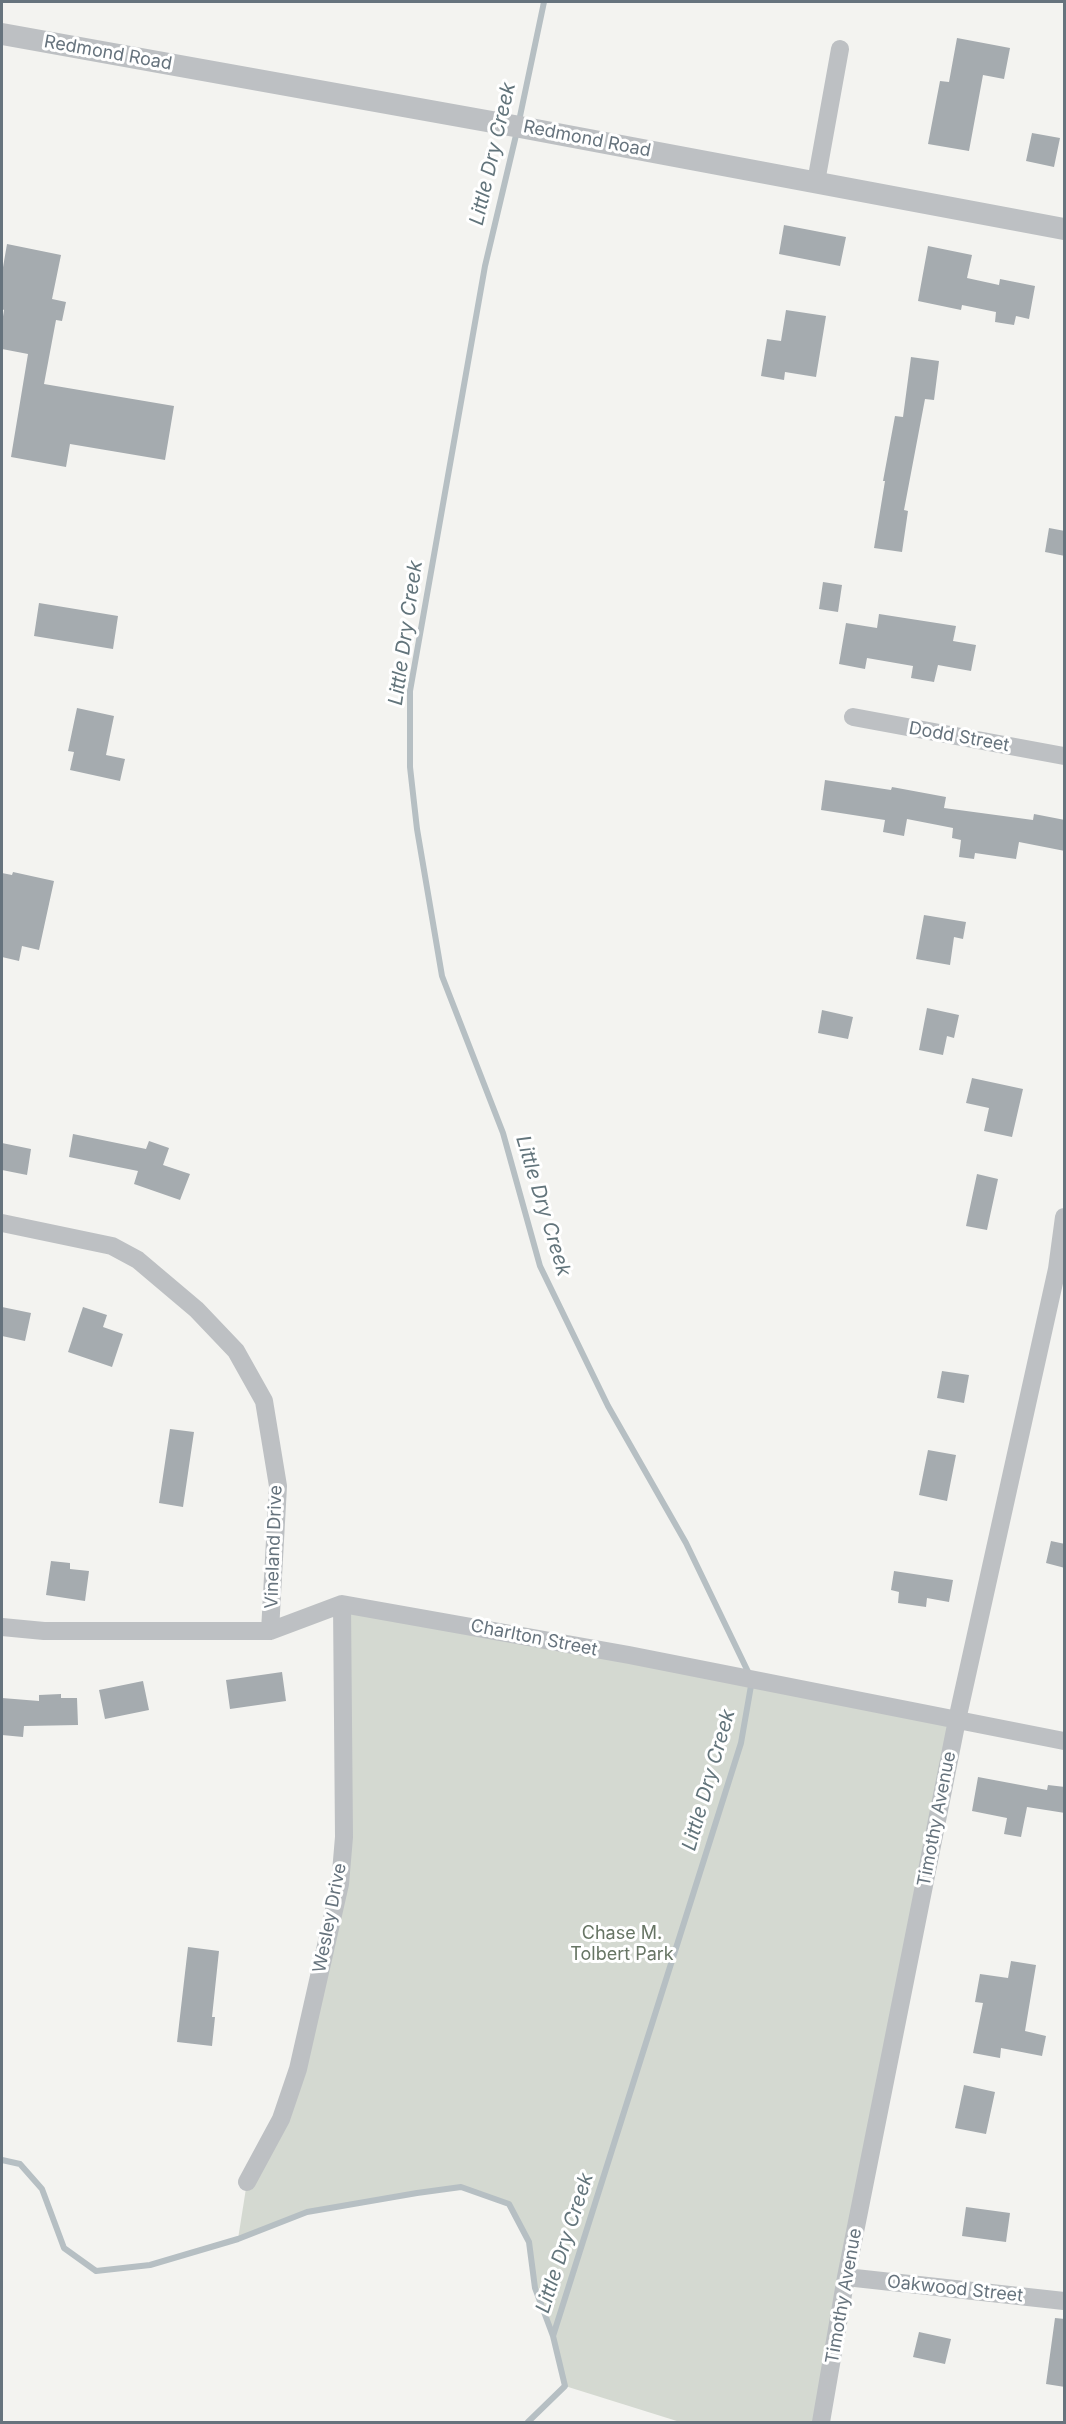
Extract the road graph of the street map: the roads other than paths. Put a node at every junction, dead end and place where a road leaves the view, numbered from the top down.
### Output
1 (2, 34) edge
2 (840, 49) dead end
3 (816, 182) junction
4 (1065, 230) edge
5 (853, 717) dead end
6 (1065, 756) edge
7 (1065, 1217) edge
8 (2, 1223) edge
9 (1061, 1269) edge
10 (342, 1604) junction
11 (2, 1627) edge
12 (270, 1631) junction
13 (957, 1720) junction
14 (1065, 1741) edge
15 (247, 2182) dead end
16 (846, 2277) junction
17 (1065, 2301) edge
18 (821, 2422) edge

1 - 3 street, Redmond Road
2 - 3 street
3 - 4 street, Redmond Road
5 - 6 street, Dodd Street
7 - 9 street, Timothy Avenue
8 - 12 street, Vineland Drive
9 - 13 street, Timothy Avenue
10 - 12 street
10 - 13 street, Charlton Street
10 - 15 street, Wesley Drive
11 - 12 street
13 - 14 street, Charlton Street
13 - 16 street, Timothy Avenue
16 - 17 street, Oakwood Street
16 - 18 street, Timothy Avenue

